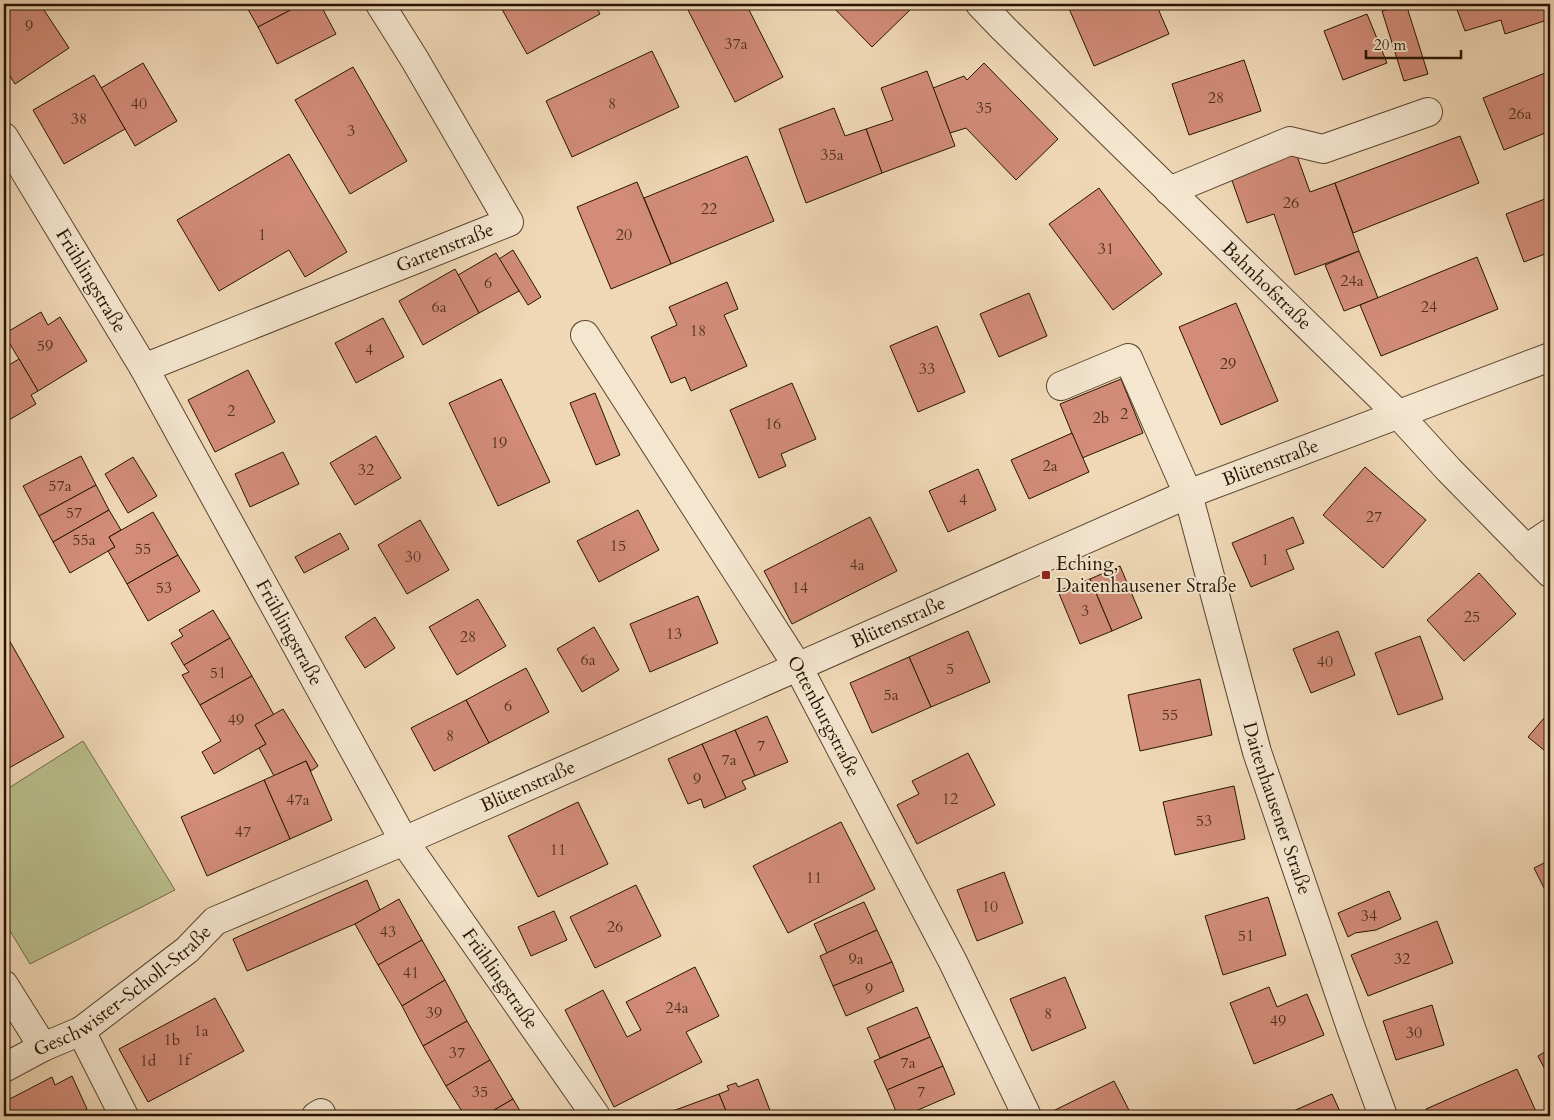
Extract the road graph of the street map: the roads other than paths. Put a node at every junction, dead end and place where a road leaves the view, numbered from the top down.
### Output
1 (380, 4) edge
2 (980, 4) edge
3 (1428, 112) dead end
4 (4, 137) edge
5 (1169, 191) junction
6 (585, 335) dead end
7 (1550, 357) edge
8 (144, 368) junction
9 (1061, 386) dead end
10 (1398, 414) junction
11 (1188, 494) junction
12 (1550, 533) edge
13 (1526, 549) junction
14 (1550, 574) edge
15 (798, 667) junction
16 (404, 841) junction
17 (4, 985) edge
18 (81, 1031) junction
19 (44, 1046) junction
20 (4, 1068) edge
21 (124, 1116) edge
22 (596, 1116) edge
23 (1027, 1116) edge
24 (1383, 1116) edge

1 - 8 street, Gartenstraße
2 - 5 street, Bahnhofstraße
3 - 5 street
4 - 8 street, Frühlingstraße
5 - 10 street, Bahnhofstraße
6 - 15 street, Ottenburgstraße
7 - 10 street, Blütenstraße
8 - 16 street, Frühlingstraße
9 - 11 street, Daitenhausener Straße
10 - 11 street, Blütenstraße
10 - 13 street, Bahnhofstraße
11 - 15 street, Blütenstraße
11 - 24 street, Daitenhausener Straße
12 - 13 street
13 - 14 street, Bahnhofstraße
15 - 16 street, Blütenstraße
15 - 23 street, Ottenburgstraße
16 - 18 street, Geschwister-Scholl-Straße
16 - 22 street, Frühlingstraße
17 - 19 street
18 - 19 street, Geschwister-Scholl-Straße
18 - 21 street
19 - 20 street, Geschwister-Scholl-Straße

